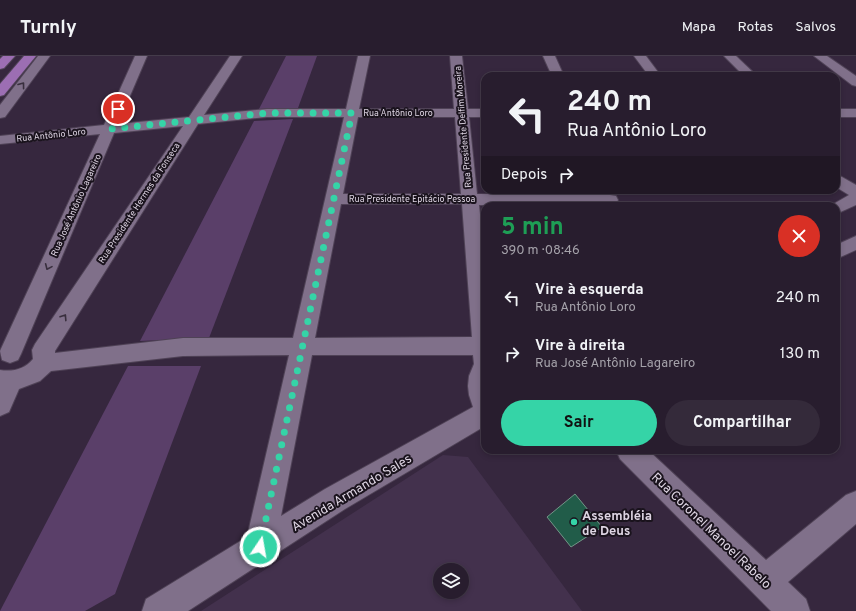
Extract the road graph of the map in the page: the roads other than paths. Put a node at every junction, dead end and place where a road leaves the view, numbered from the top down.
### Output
1 (44, 56) edge
2 (47, 56) edge
3 (141, 56) edge
4 (236, 56) edge
5 (364, 56) edge
6 (456, 56) edge
7 (549, 56) edge
8 (640, 56) edge
9 (730, 56) edge
10 (820, 56) edge
11 (29, 57) edge
12 (4, 62) edge
13 (556, 72) edge
14 (652, 72) edge
15 (747, 72) edge
16 (854, 77) edge
17 (0, 92) edge
18 (352, 113) junction
19 (461, 113) junction
20 (481, 113) edge
21 (840, 113) edge
22 (856, 113) edge
23 (0, 114) edge
24 (193, 120) junction
25 (109, 129) junction
26 (0, 140) edge
27 (840, 182) edge
28 (856, 192) edge
29 (856, 198) edge
30 (334, 199) junction
31 (470, 199) junction
32 (609, 199) edge
33 (840, 207) edge
34 (856, 242) edge
35 (840, 251) edge
36 (481, 301) edge
37 (302, 347) junction
38 (43, 356) junction
39 (481, 358) edge
40 (5, 370) edge
41 (481, 382) edge
42 (481, 393) edge
43 (0, 405) edge
44 (481, 414) edge
45 (633, 454) edge
46 (856, 505) edge
47 (260, 547) junction
48 (765, 581) junction
49 (158, 611) edge
50 (794, 611) edge

1 - 2 street
1 - 11 street
23 -> 1 street
3 - 25 street, Rua José Antônio Lagareiro
4 - 24 street, Rua Presidente Hermes da Fonseca
5 - 18 street
6 - 19 street, Rua Presidente Delfim Moreira
7 - 13 street
8 - 14 street
9 - 15 street
10 - 16 street
11 - 12 highway
11 - 17 highway
18 - 19 street, Rua Antônio Loro
18 - 24 street, Rua Antônio Loro
18 - 30 street
19 - 20 street, Rua Antônio Loro
19 - 31 street, Rua Presidente Delfim Moreira
21 - 22 street
24 - 25 street, Rua Antônio Loro
38 -> 24 street, Rua Presidente Hermes da Fonseca
25 - 26 street, Rua Antônio Loro
25 -> 40 street, Rua José Antônio Lagareiro
27 - 28 street
29 - 33 street
30 - 31 street, Rua Presidente Epitácio Pessoa
30 - 37 street
31 - 32 street, Rua Presidente Epitácio Pessoa
31 - 36 street, Rua Presidente Delfim Moreira
34 - 35 street
37 - 38 street
37 - 39 street
37 - 47 street
38 - 40 street, Rua Presidente Hermes da Fonseca
40 - 43 street, Rua José Antônio Lagareiro
41 - 42 street, Rua Presidente Delfim Moreira
44 - 47 street, Avenida Armando Sales
45 - 48 street, Rua Coronel Manoel Rabelo
46 - 48 street
47 - 49 street, Avenida Armando Sales
48 - 50 street, Rua Coronel Manoel Rabelo

